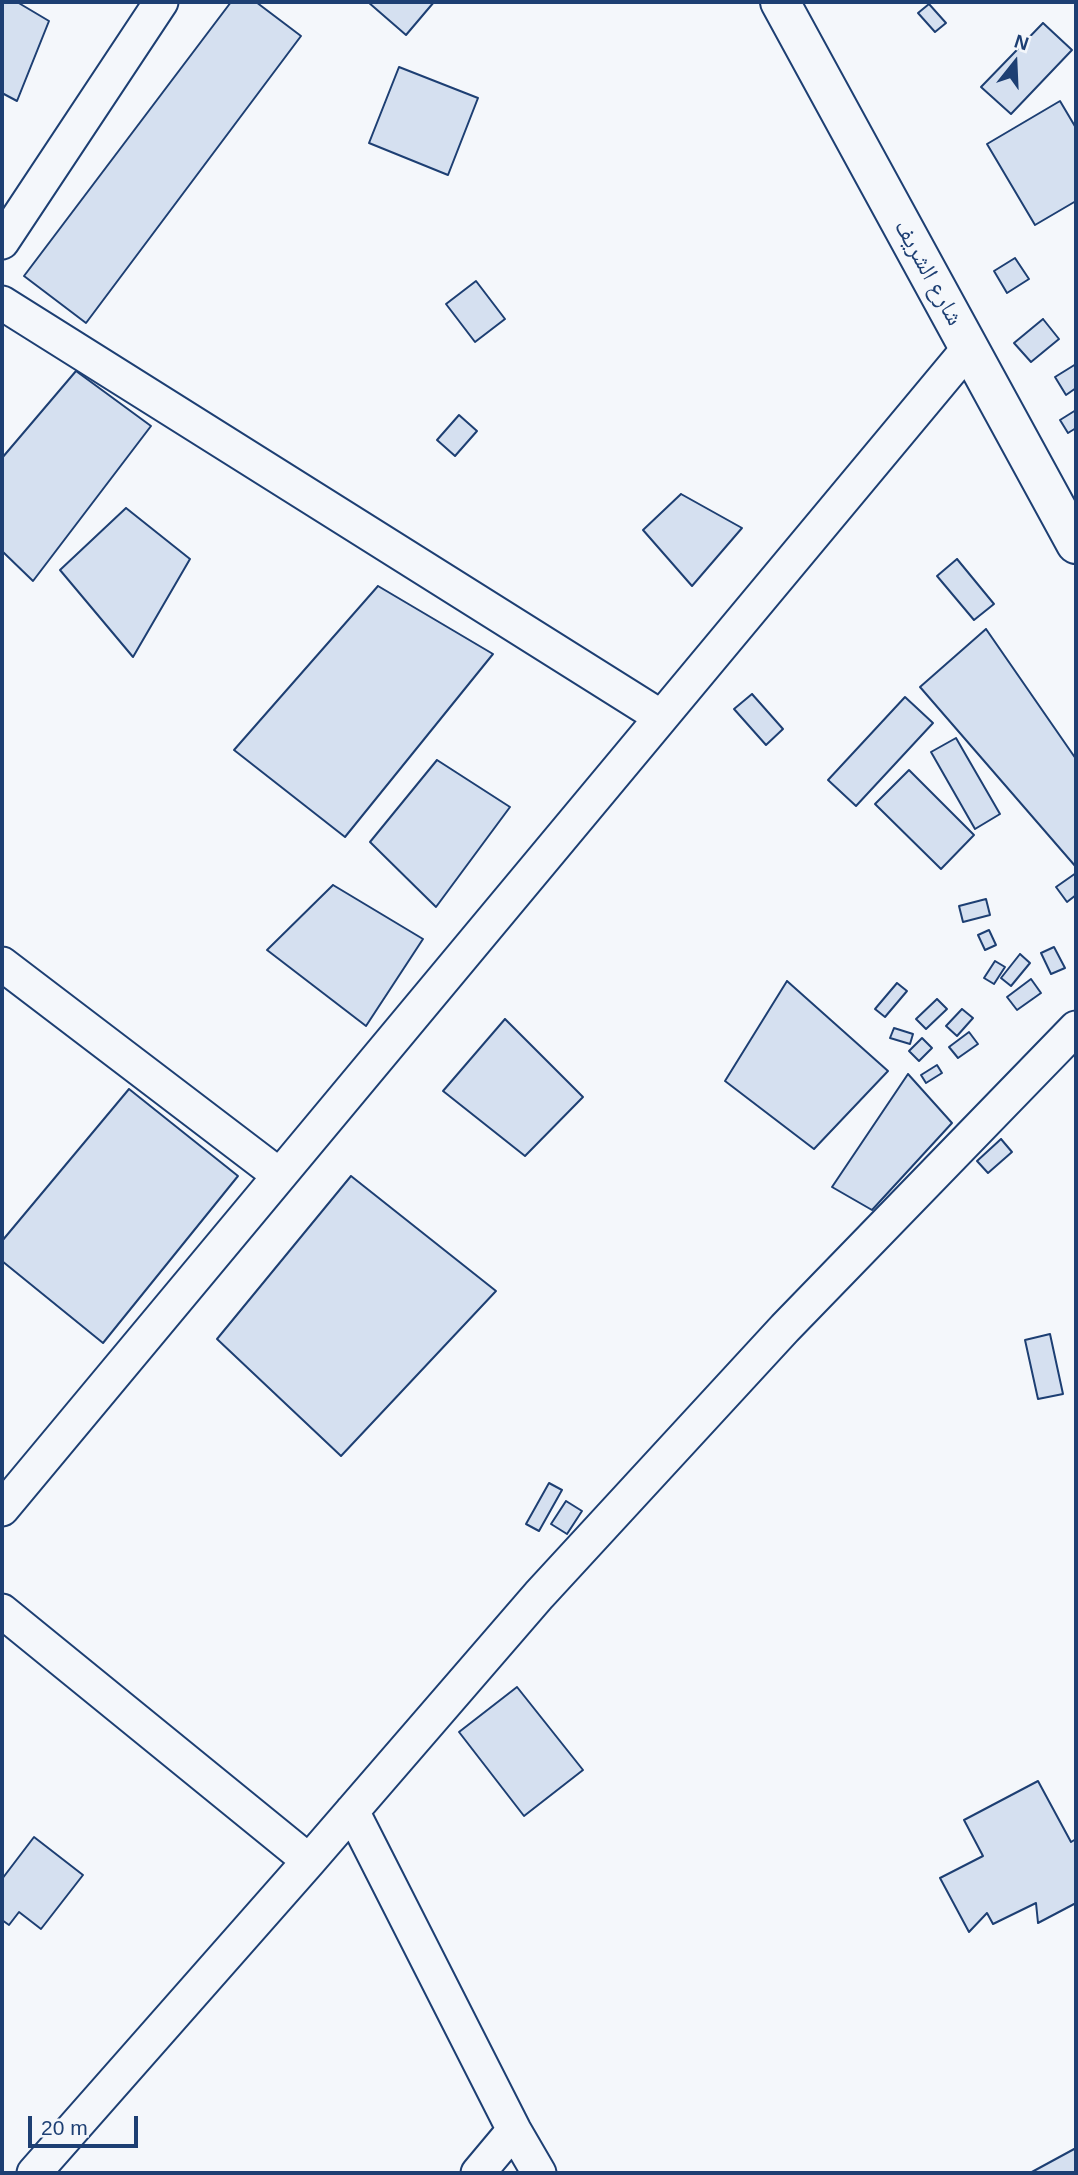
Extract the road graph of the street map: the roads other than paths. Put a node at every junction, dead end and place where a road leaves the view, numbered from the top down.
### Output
1 (161, 2) edge
2 (780, 2) edge
3 (2, 242) edge
4 (2, 303) edge
5 (969, 348) junction
6 (1076, 544) edge
7 (661, 717) junction
8 (2, 964) edge
9 (1076, 1028) edge
10 (279, 1175) junction
11 (2, 1509) edge
12 (2, 1611) edge
13 (352, 1811) junction
14 (309, 1861) junction
15 (514, 2130) junction
16 (34, 2173) edge
17 (478, 2173) edge
18 (539, 2173) edge

1 - 3 street
2 - 5 main road, شارع الشريف
4 - 7 street
5 - 6 main road, شارع الشريف
5 - 7 street
7 - 10 street
8 - 10 street
9 - 13 street
10 - 11 street
12 - 14 street
13 - 14 street
13 - 15 street
14 - 16 street
15 - 17 street
15 - 18 street

